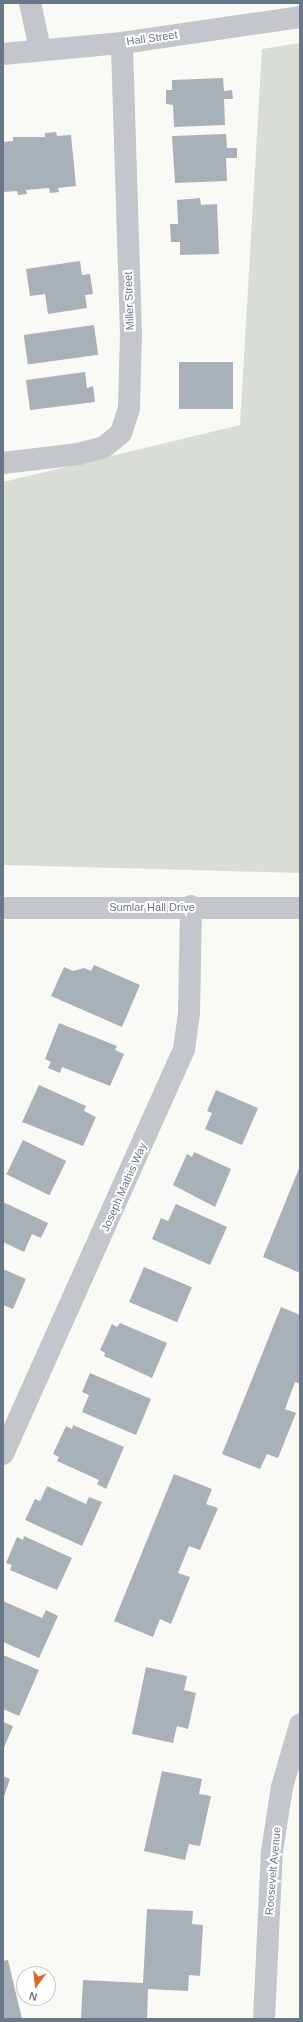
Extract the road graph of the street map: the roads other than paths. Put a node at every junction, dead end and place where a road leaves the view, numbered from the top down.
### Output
1 (30, 3) edge
2 (300, 17) edge
3 (122, 43) junction
4 (40, 49) junction
5 (3, 54) edge
6 (3, 463) edge
7 (191, 906) junction
8 (3, 908) edge
9 (300, 908) edge
10 (3, 1454) edge
11 (300, 1725) edge
12 (264, 2019) edge

1 - 4 street
2 - 3 street, Hall Street
3 - 4 street, Hall Street
3 - 6 street, Miller Street
4 - 5 street, Hall Street
7 - 8 street, Sumlar Hall Drive
7 - 9 street, Sumlar Hall Drive
7 - 10 street, Joseph Mathis Way
11 - 12 street, Roosevelt Avenue

